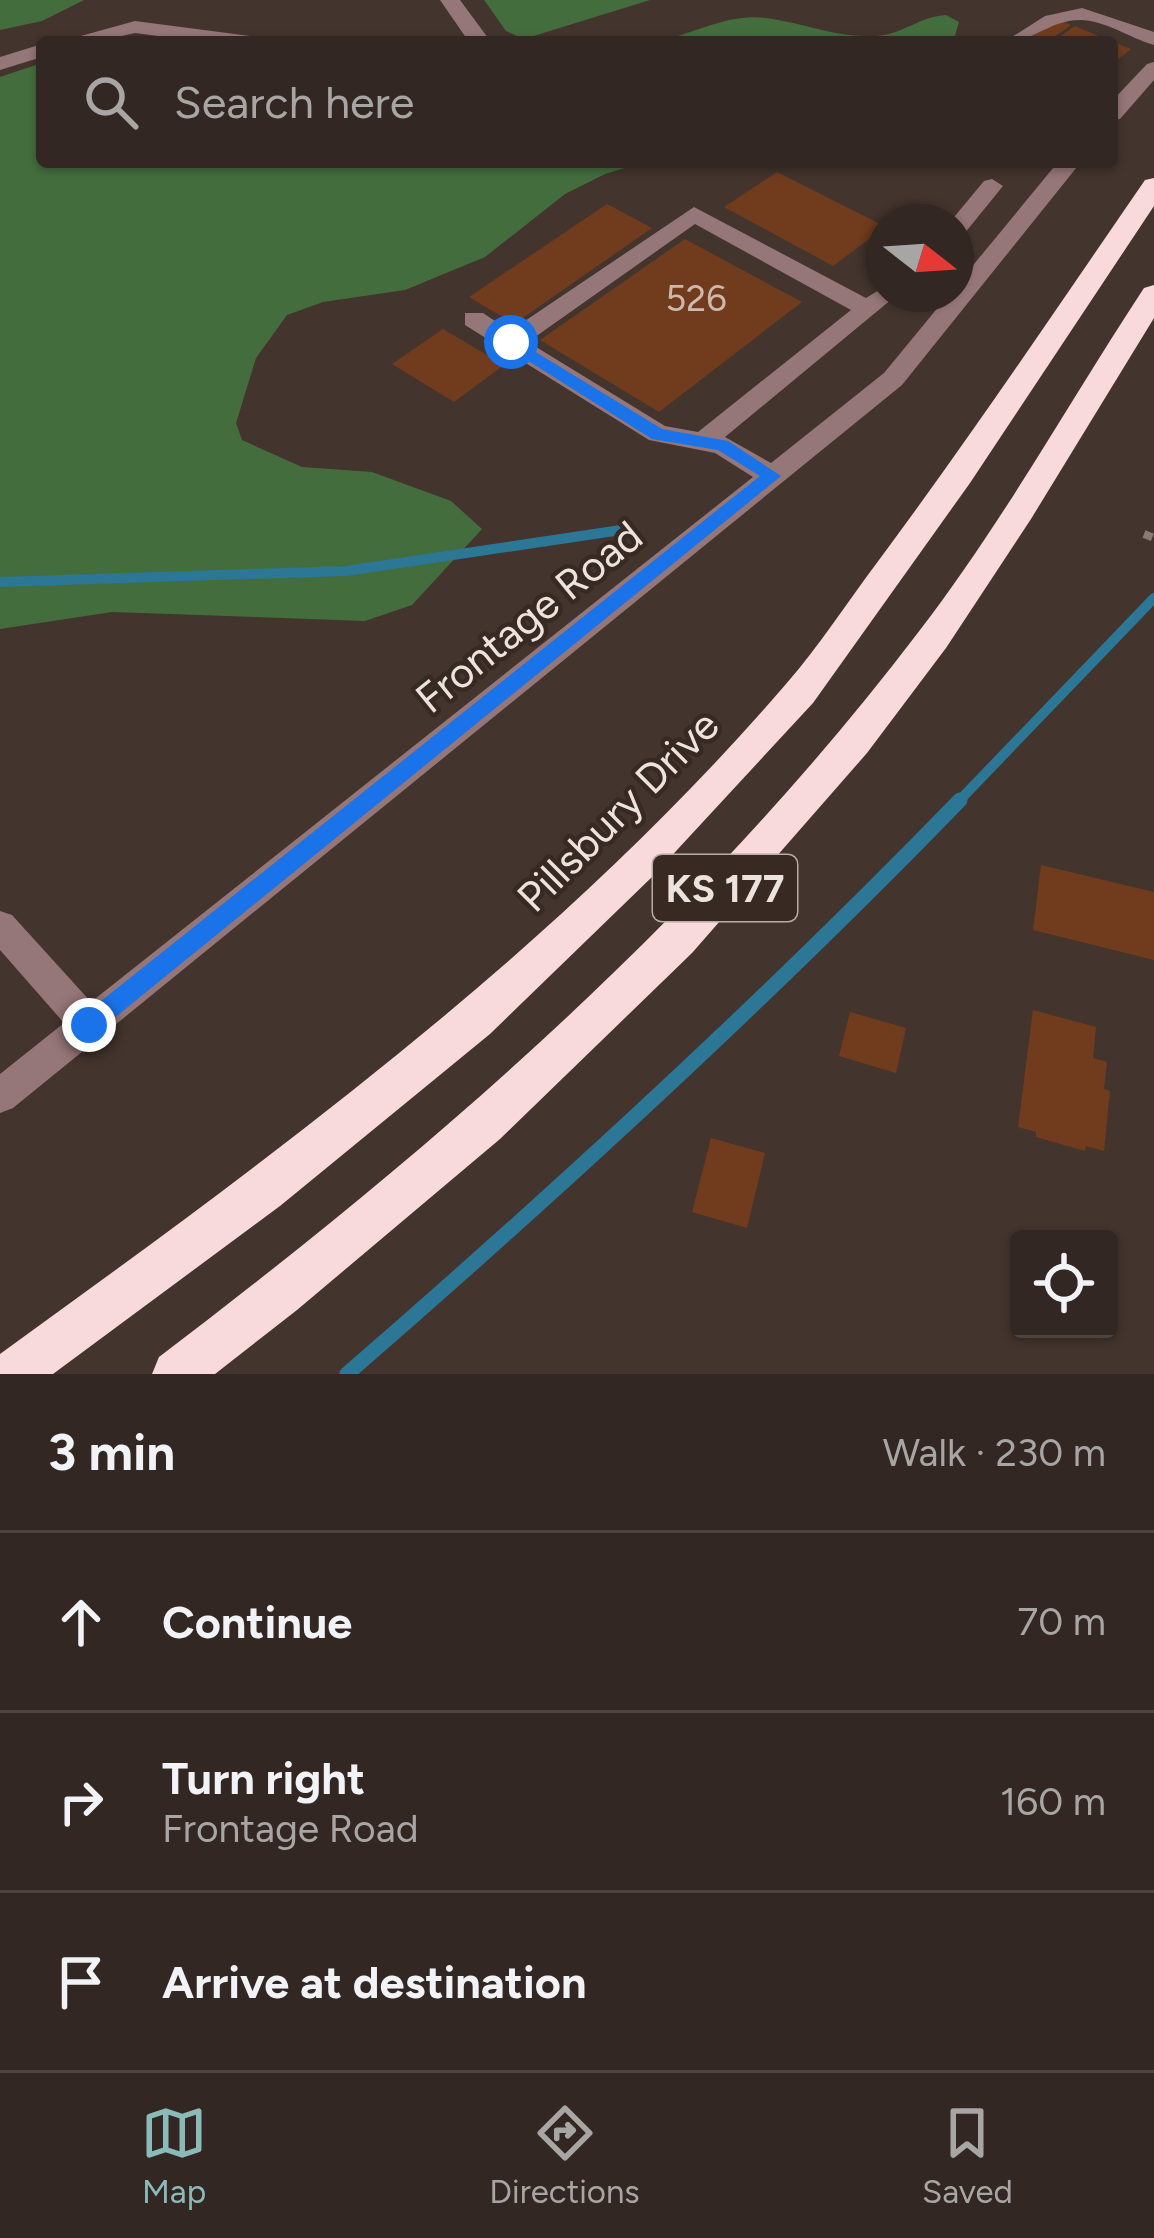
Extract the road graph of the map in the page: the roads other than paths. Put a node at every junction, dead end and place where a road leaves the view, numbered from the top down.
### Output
1 (137, 0) edge
2 (450, 0) edge
3 (135, 27) junction
4 (95, 36) edge
5 (204, 36) edge
6 (475, 36) edge
7 (1021, 36) edge
8 (1154, 39) edge
9 (36, 52) edge
10 (0, 64) edge
11 (1154, 68) edge
12 (1118, 107) edge
13 (1065, 168) edge
14 (992, 186) dead end
15 (1154, 186) edge
16 (974, 208) edge
17 (1154, 294) edge
18 (866, 297) edge
19 (866, 310) edge
20 (474, 319) dead end
21 (511, 342) junction
22 (702, 442) junction
23 (772, 476) junction
24 (0, 926) edge
25 (89, 1025) junction
26 (0, 1096) edge
27 (13, 1374) edge
28 (176, 1374) edge

1 - 3 street
2 - 6 street
3 - 4 street
3 - 5 street
7 - 8 street
9 - 10 street
11 - 12 street
13 - 23 street, Frontage Road
14 - 16 street
15 - 27 highway, Pillsbury Drive / KS 177
17 - 28 highway, KS 177
18 - 21 street
19 - 22 street
20 - 21 street
21 - 22 street
22 - 23 street
23 - 25 street, Frontage Road
24 - 25 street
25 - 26 street, Frontage Road

